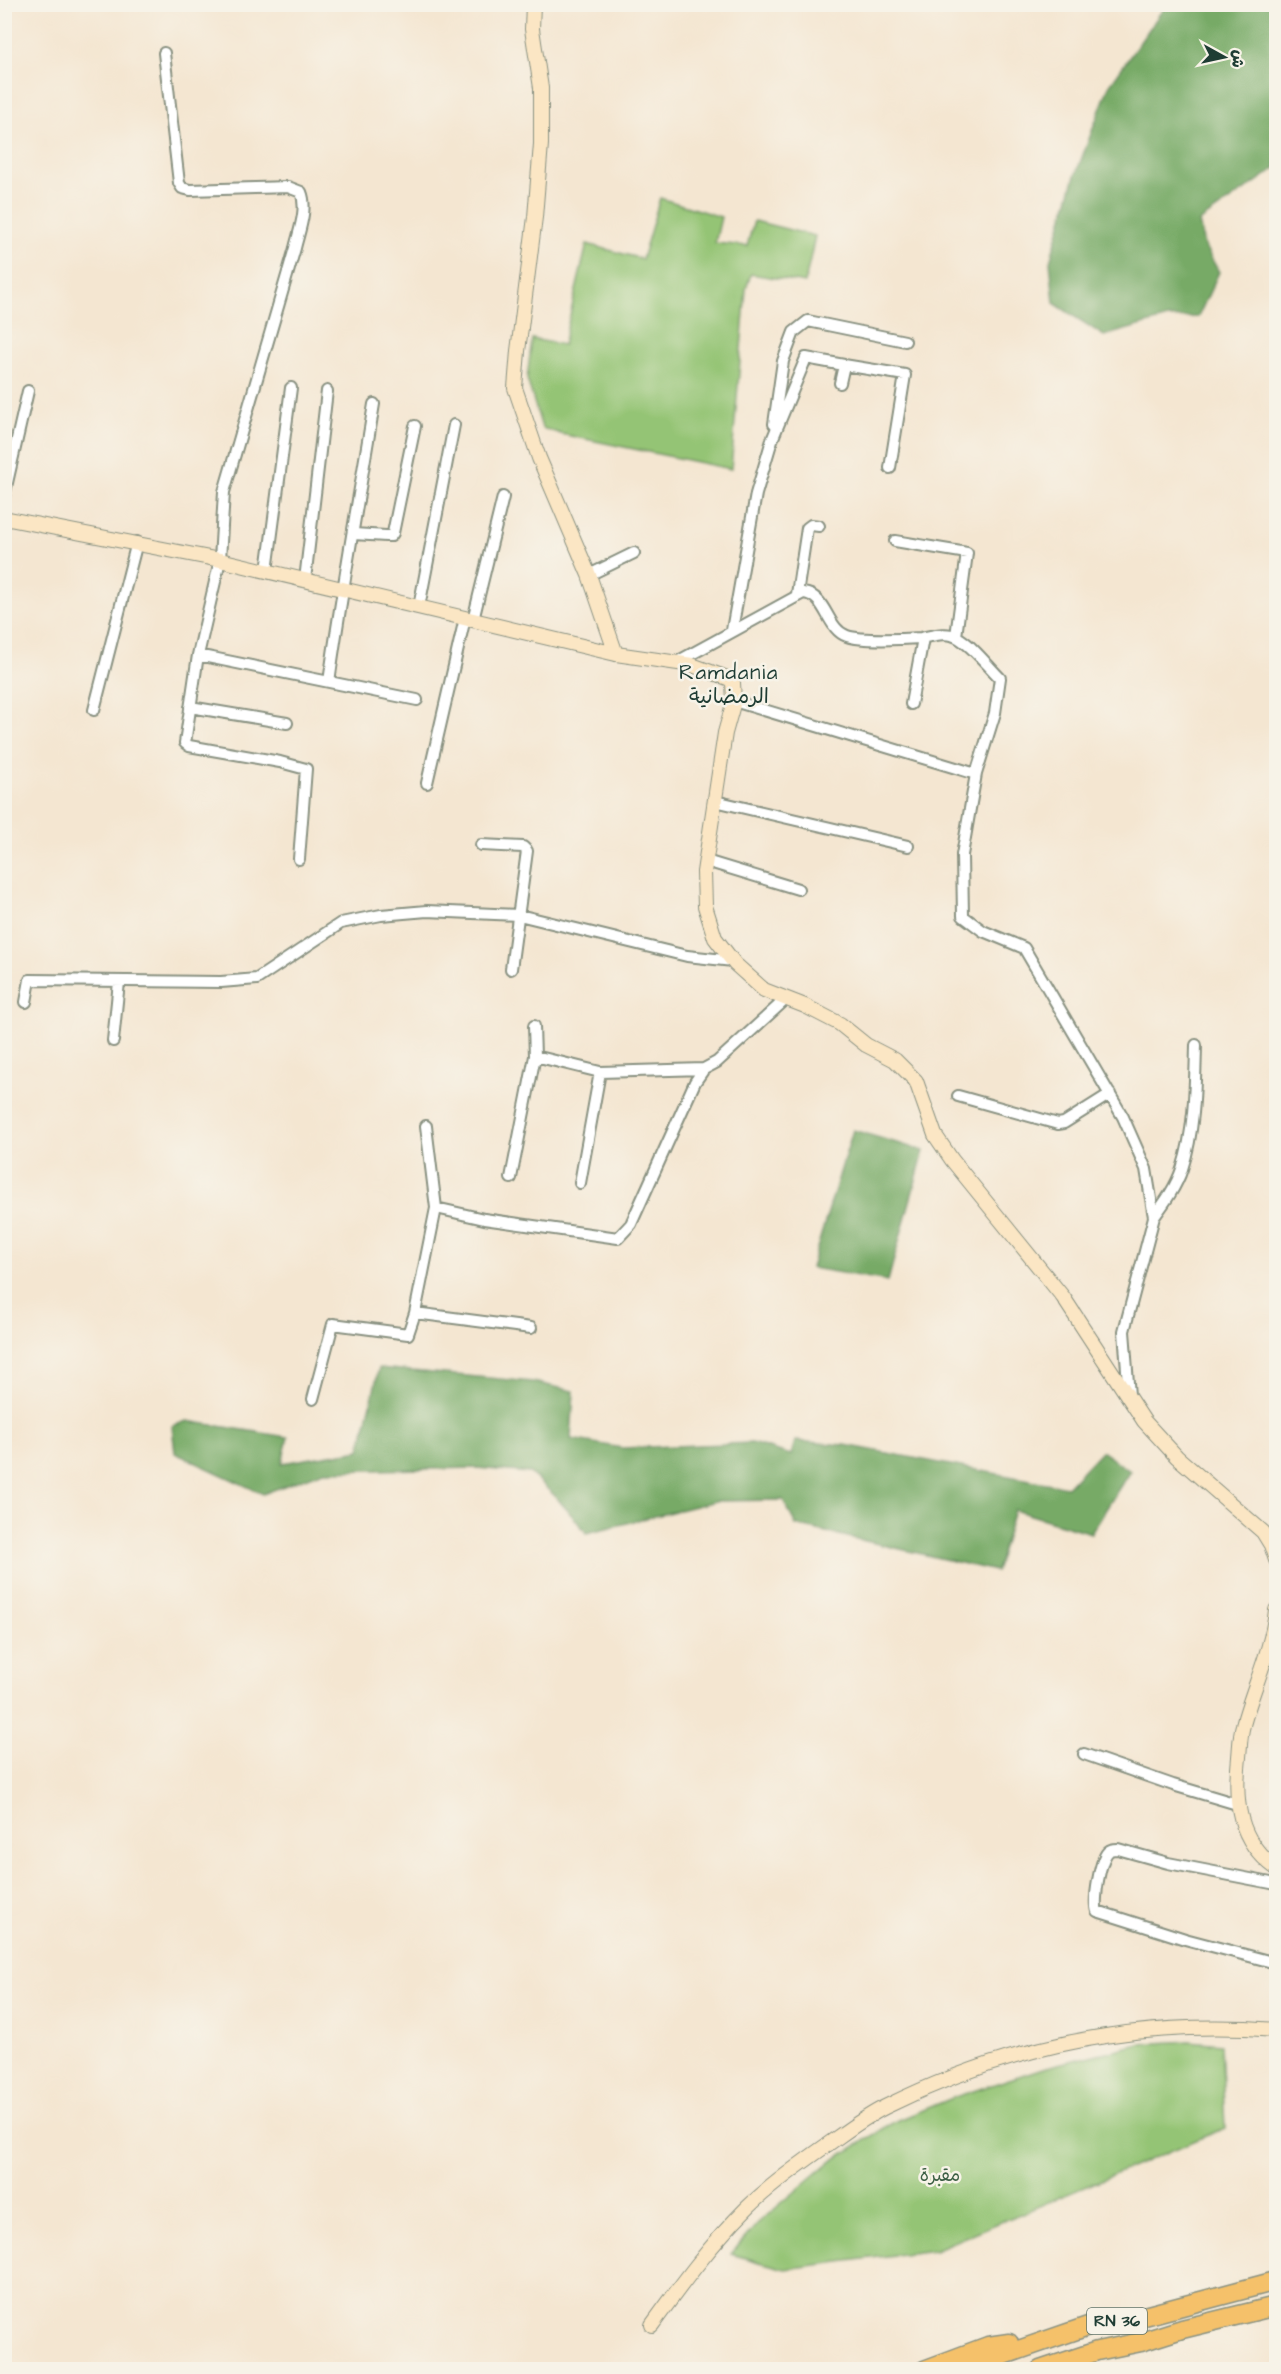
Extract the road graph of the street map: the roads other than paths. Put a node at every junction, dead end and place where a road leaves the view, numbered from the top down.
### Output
1 (533, 4) edge
2 (164, 53) dead end
3 (905, 341) dead end
4 (844, 366) junction
5 (840, 383) dead end
6 (291, 388) dead end
7 (28, 391) dead end
8 (327, 391) dead end
9 (374, 404) dead end
10 (454, 425) dead end
11 (415, 426) dead end
12 (772, 440) junction
13 (890, 468) dead end
14 (4, 496) edge
15 (503, 497) dead end
16 (4, 518) edge
17 (819, 526) dead end
18 (354, 534) junction
19 (895, 541) dead end
20 (136, 543) junction
21 (634, 553) dead end
22 (220, 560) junction
23 (267, 571) junction
24 (589, 575) junction
25 (305, 580) junction
26 (342, 589) junction
27 (797, 594) junction
28 (419, 607) junction
29 (469, 619) junction
30 (732, 630) junction
31 (956, 636) junction
32 (922, 638) junction
33 (616, 654) junction
34 (198, 655) junction
35 (676, 662) junction
36 (329, 682) junction
37 (417, 700) dead end
38 (734, 700) junction
39 (911, 704) dead end
40 (190, 707) junction
41 (94, 710) dead end
42 (287, 723) dead end
43 (976, 774) junction
44 (427, 783) dead end
45 (715, 801) junction
46 (481, 845) dead end
47 (908, 846) dead end
48 (299, 860) dead end
49 (706, 861) junction
50 (798, 889) dead end
51 (519, 915) junction
52 (733, 961) junction
53 (511, 969) dead end
54 (119, 982) junction
55 (786, 999) junction
56 (26, 1002) dead end
57 (534, 1026) dead end
58 (113, 1041) dead end
59 (1196, 1044) dead end
60 (535, 1056) junction
61 (704, 1069) junction
62 (600, 1072) junction
63 (1110, 1094) junction
64 (958, 1096) dead end
65 (426, 1126) dead end
66 (511, 1178) dead end
67 (580, 1183) dead end
68 (436, 1208) junction
69 (1154, 1217) junction
70 (415, 1313) junction
71 (531, 1328) dead end
72 (313, 1399) dead end
73 (1129, 1400) junction
74 (1276, 1560) edge
75 (1276, 1610) edge
76 (1275, 1635) edge
77 (1084, 1754) dead end
78 (1238, 1804) junction
79 (1276, 1869) edge
80 (1276, 1884) edge
81 (1276, 1963) edge
82 (1276, 2030) edge
83 (1276, 2281) edge
84 (1276, 2306) edge
85 (652, 2325) dead end
86 (1049, 2338) junction
87 (924, 2370) edge
88 (961, 2370) edge
89 (1041, 2370) edge

1 - 24 street
2 - 22 street
3 - 12 street
4 - 5 street
4 - 12 street
4 - 13 street
6 - 23 street
7 - 14 street
8 - 25 street
9 - 18 street
10 - 28 street
11 - 18 street
12 - 30 street
15 - 29 street
16 - 20 street
17 - 27 street
18 - 26 street
19 - 31 street
20 - 22 street
20 - 41 street
21 - 24 street
22 - 23 street
22 - 34 street
23 - 25 street
24 - 33 street
25 - 26 street
26 - 28 street
26 - 36 street
27 - 30 street
27 - 32 street
28 - 29 street
29 - 33 street
29 - 44 street
30 - 35 street
31 - 32 street
31 - 43 street
32 - 39 street
33 - 35 street
34 - 36 street
34 - 40 street
35 - 38 street
36 - 37 street
38 - 43 street
38 - 45 street
40 - 42 street
40 - 48 street
43 - 63 street
45 - 47 street
45 - 49 street
46 - 51 street
49 - 50 street
49 - 52 street
51 - 52 street
51 - 53 street
51 - 54 street
52 - 55 street
54 - 56 street
54 - 58 street
55 - 61 street
55 - 73 street
57 - 60 street
59 - 69 street
60 - 62 street
60 - 66 street
61 - 62 street
61 - 68 street
62 - 67 street
63 - 64 street
63 - 69 street
65 - 68 street
68 - 70 street
69 - 73 street
70 - 71 street
70 - 72 street
73 - 74 street
75 - 76 street
76 - 78 street
77 - 78 street
78 - 79 street
80 - 81 street
82 - 85 street
83 - 86 highway, RN 36
84 - 89 highway
86 - 87 highway
86 - 88 highway, RN 36

